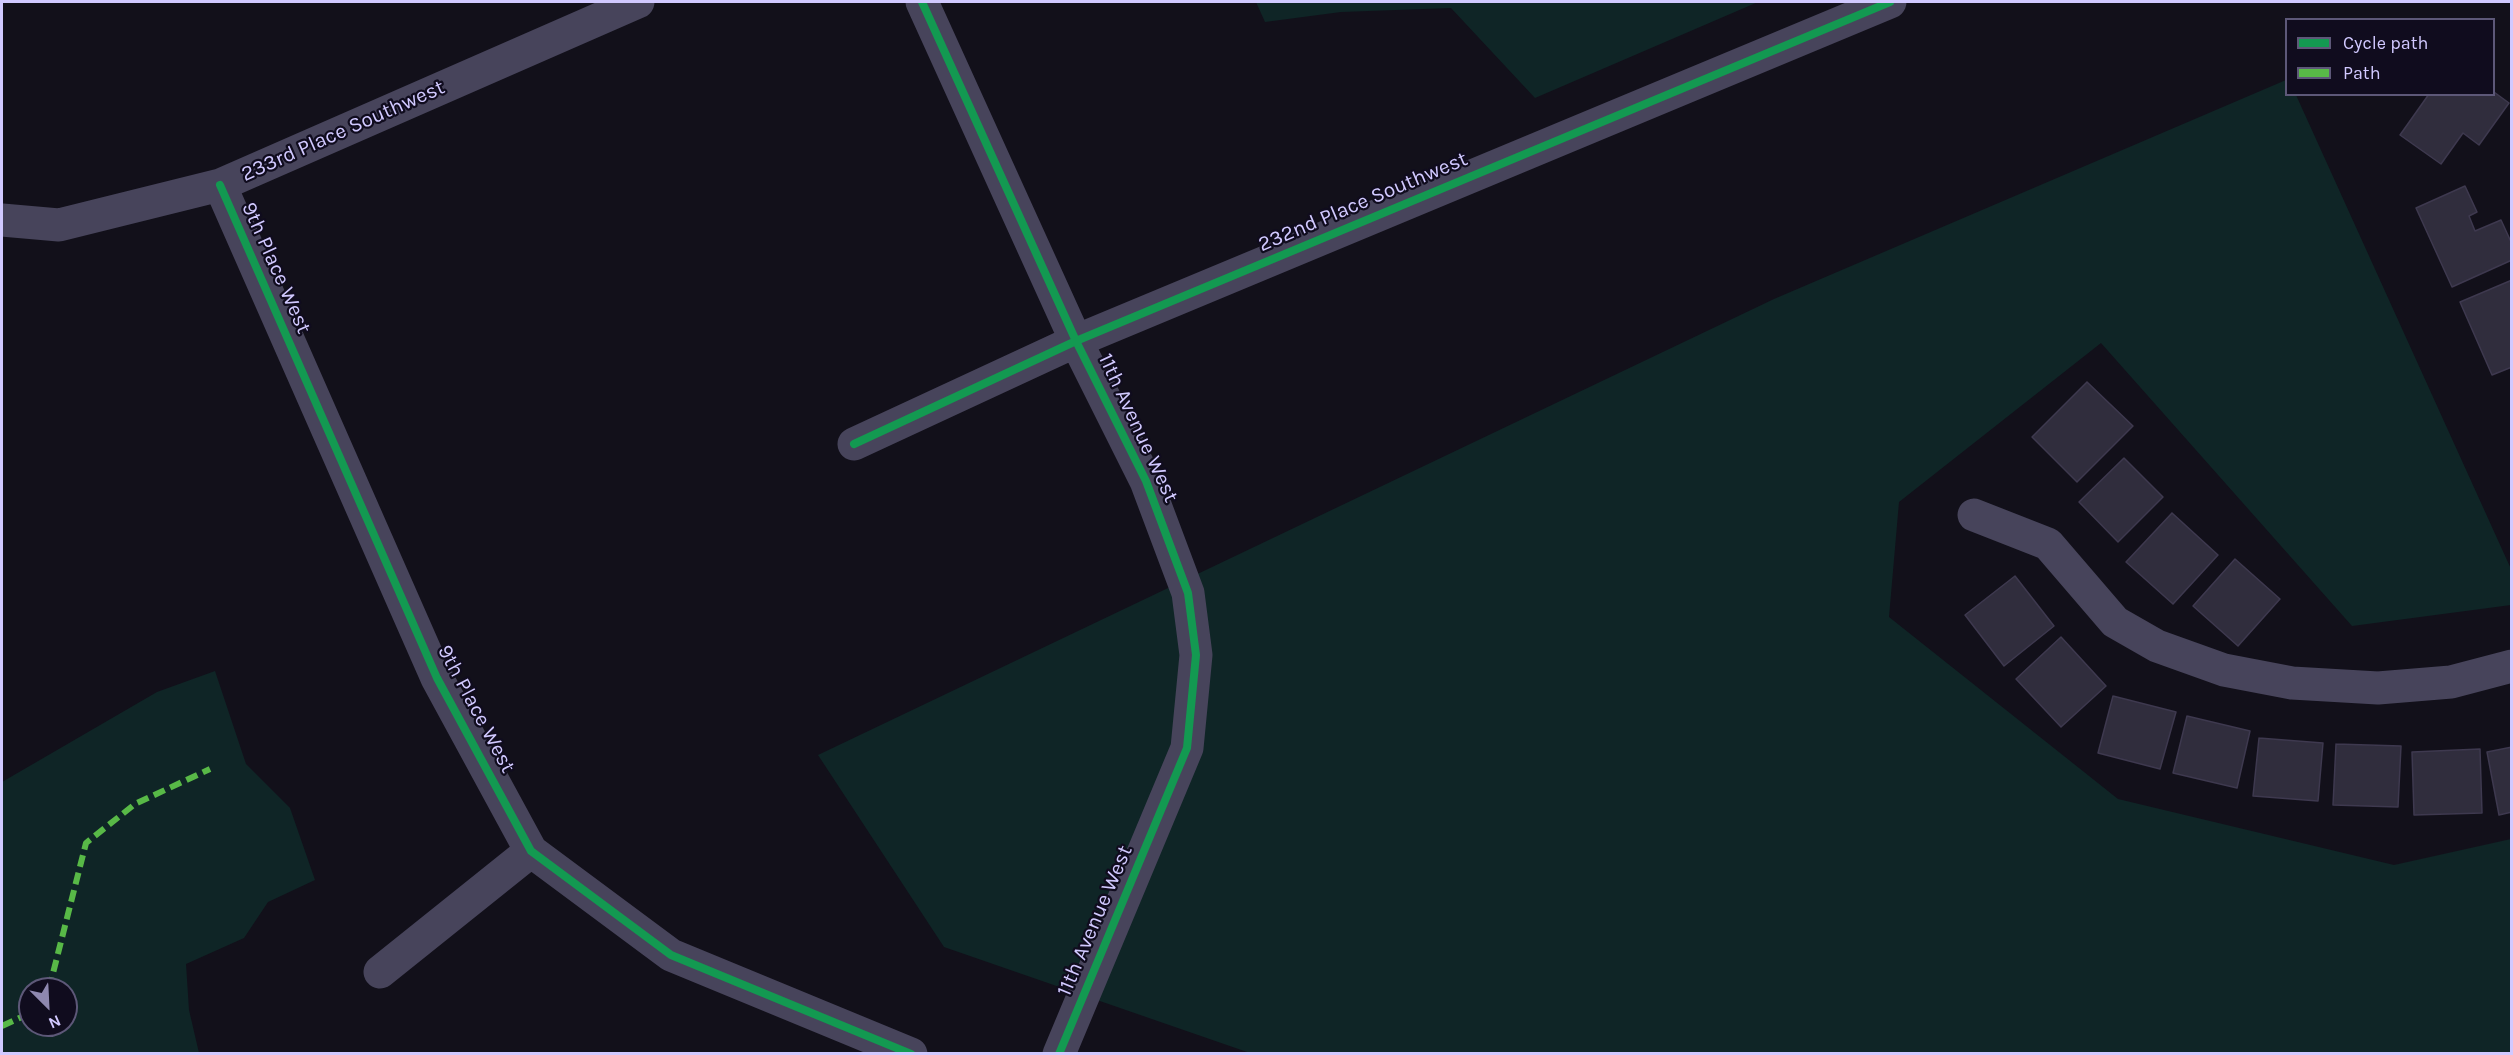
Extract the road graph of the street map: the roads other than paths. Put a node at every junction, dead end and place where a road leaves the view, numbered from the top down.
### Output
1 (638, 2) edge
2 (922, 2) edge
3 (1890, 2) edge
4 (220, 185) junction
5 (2, 220) edge
6 (1076, 341) junction
7 (854, 444) dead end
8 (1974, 515) dead end
9 (2511, 666) edge
10 (531, 851) junction
11 (380, 972) dead end
12 (910, 1053) edge
13 (1059, 1053) edge

1 - 4 street, 233rd Place Southwest
2 - 6 street, 11th Avenue West
3 - 6 street, 232nd Place Southwest
4 - 5 street, 233rd Place Southwest
4 - 10 street, 9th Place West
6 - 7 street, 232nd Place Southwest
6 - 13 street, 11th Avenue West
8 - 9 street
10 - 11 street
10 - 12 street, 9th Place West

